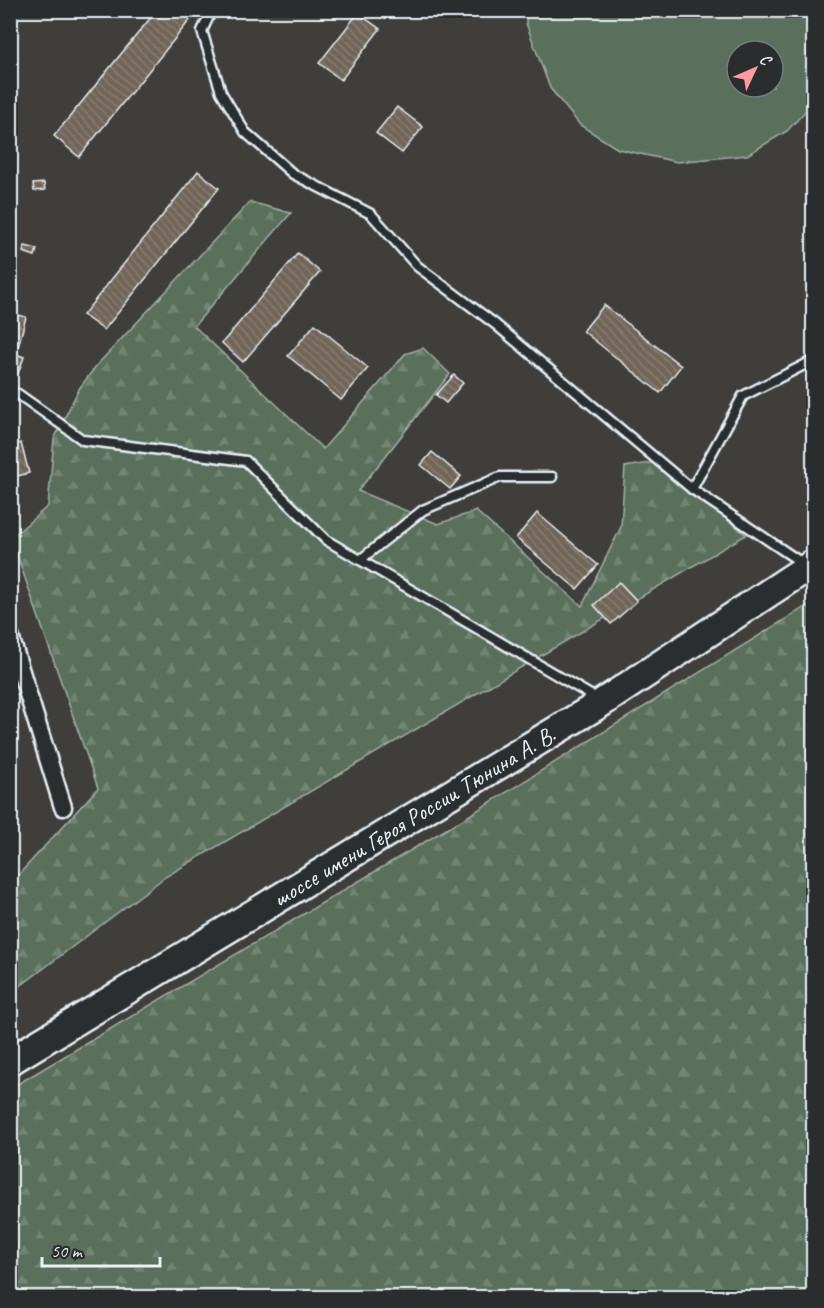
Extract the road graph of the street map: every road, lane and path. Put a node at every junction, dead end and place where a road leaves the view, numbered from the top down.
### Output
1 (212, 10) edge
2 (813, 360) edge
3 (10, 392) edge
4 (552, 477) dead end
5 (692, 489) junction
6 (360, 560) junction
7 (811, 565) edge
8 (10, 636) edge
9 (603, 702) junction
10 (63, 807) dead end
11 (10, 1061) edge

1 - 5 lane
2 - 5 lane
3 - 6 lane
4 - 6 lane
5 - 7 lane
6 - 9 lane
7 - 9 main road, шоссе имени Героя России Тюнина А. В.
8 - 10 street
9 - 11 main road, шоссе имени Героя России Тюнина А. В.

